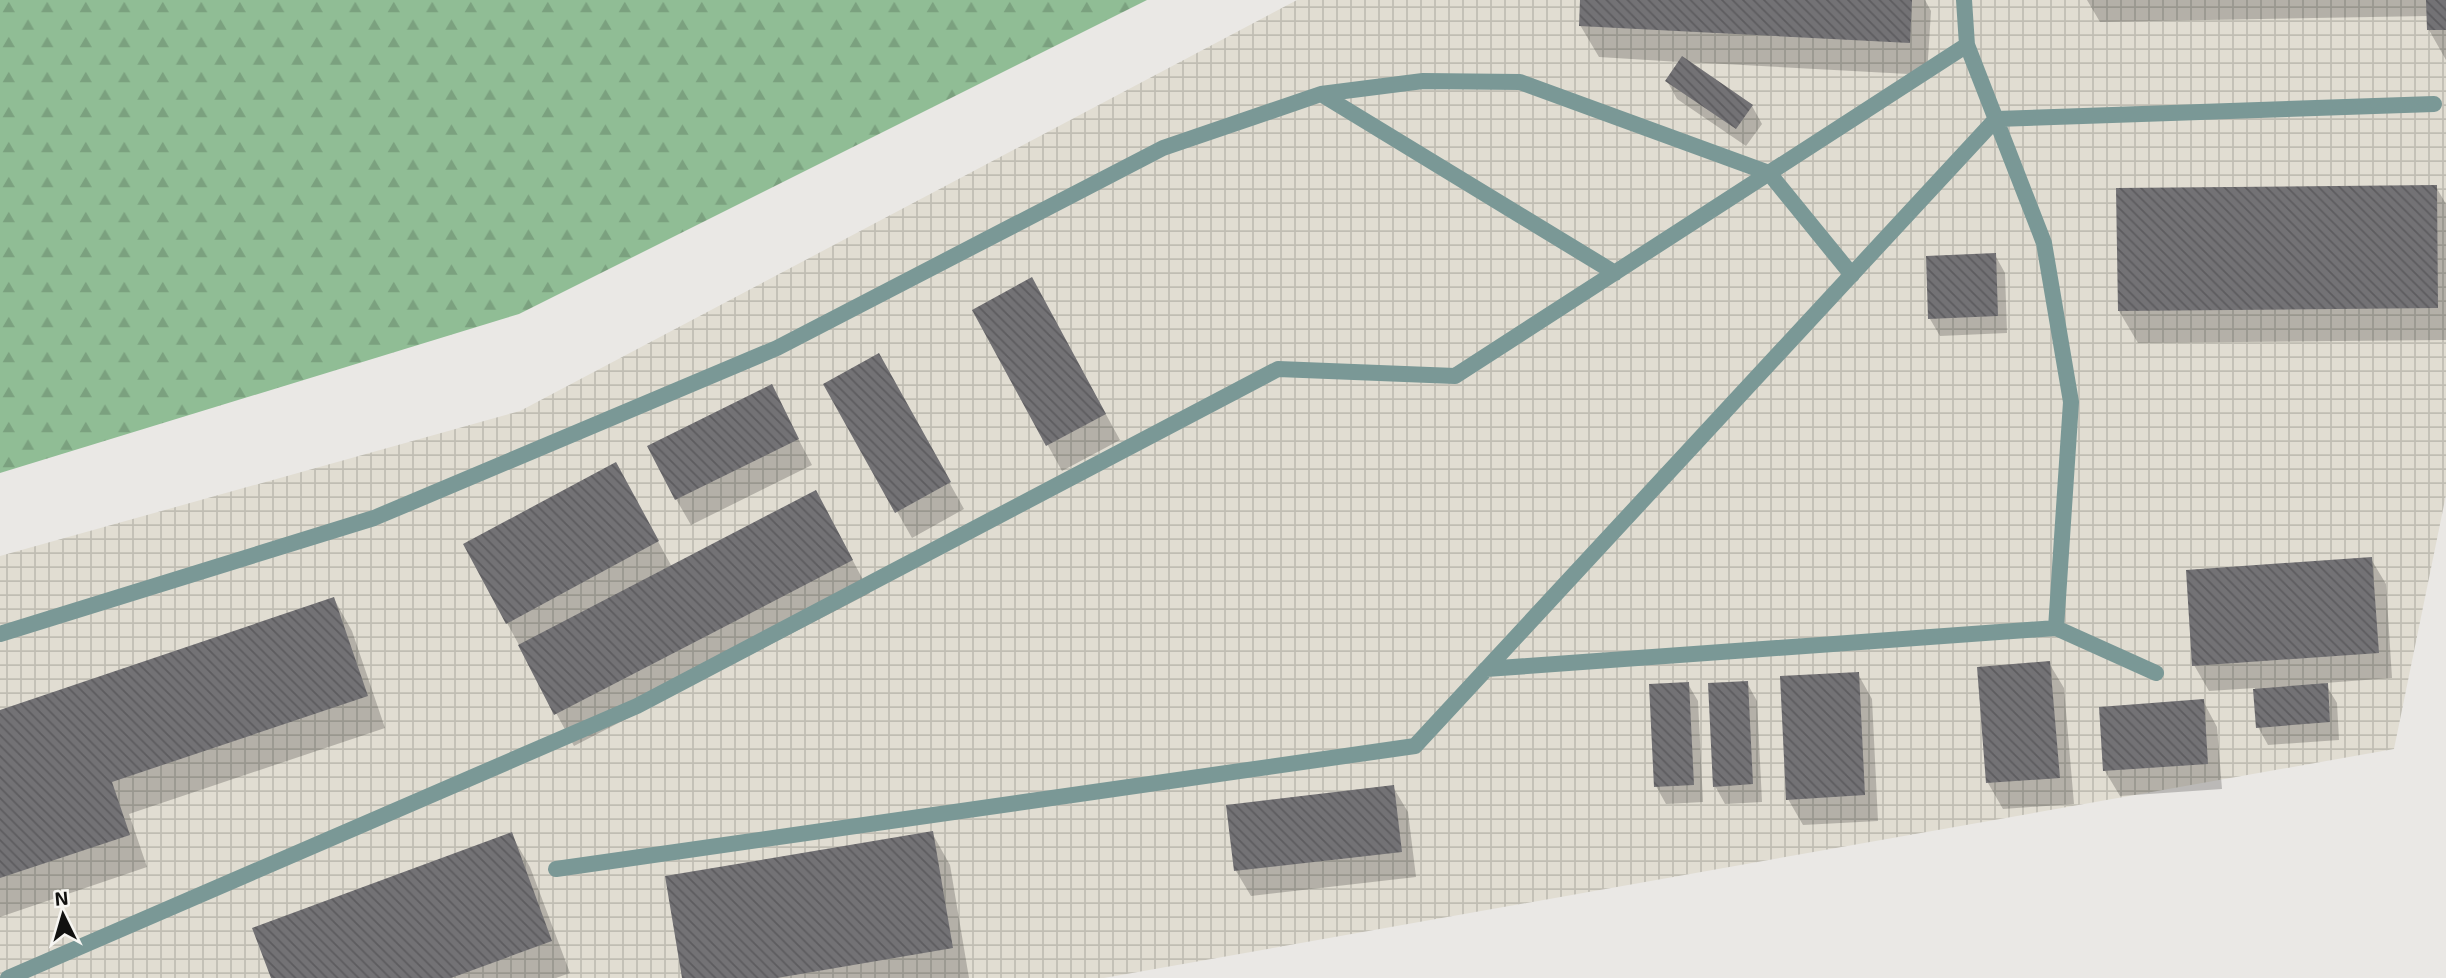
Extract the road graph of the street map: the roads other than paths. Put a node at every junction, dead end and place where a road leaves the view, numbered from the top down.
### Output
1 (1964, 0) edge
2 (1967, 45) junction
3 (1321, 94) junction
4 (2434, 104) dead end
5 (1996, 119) junction
6 (1769, 173) junction
7 (1615, 273) junction
8 (1852, 275) junction
9 (2056, 628) junction
10 (0, 634) edge
11 (1486, 669) junction
12 (2157, 673) dead end
13 (556, 869) dead end
14 (8, 978) edge

1 - 2 lane
2 - 5 lane
2 - 6 lane
3 - 6 lane
3 - 7 lane
3 - 10 lane
4 - 5 lane
5 - 8 lane
5 - 9 lane
6 - 7 lane
6 - 8 lane
7 - 14 lane
8 - 11 lane
9 - 11 lane
9 - 12 lane
11 - 13 lane

